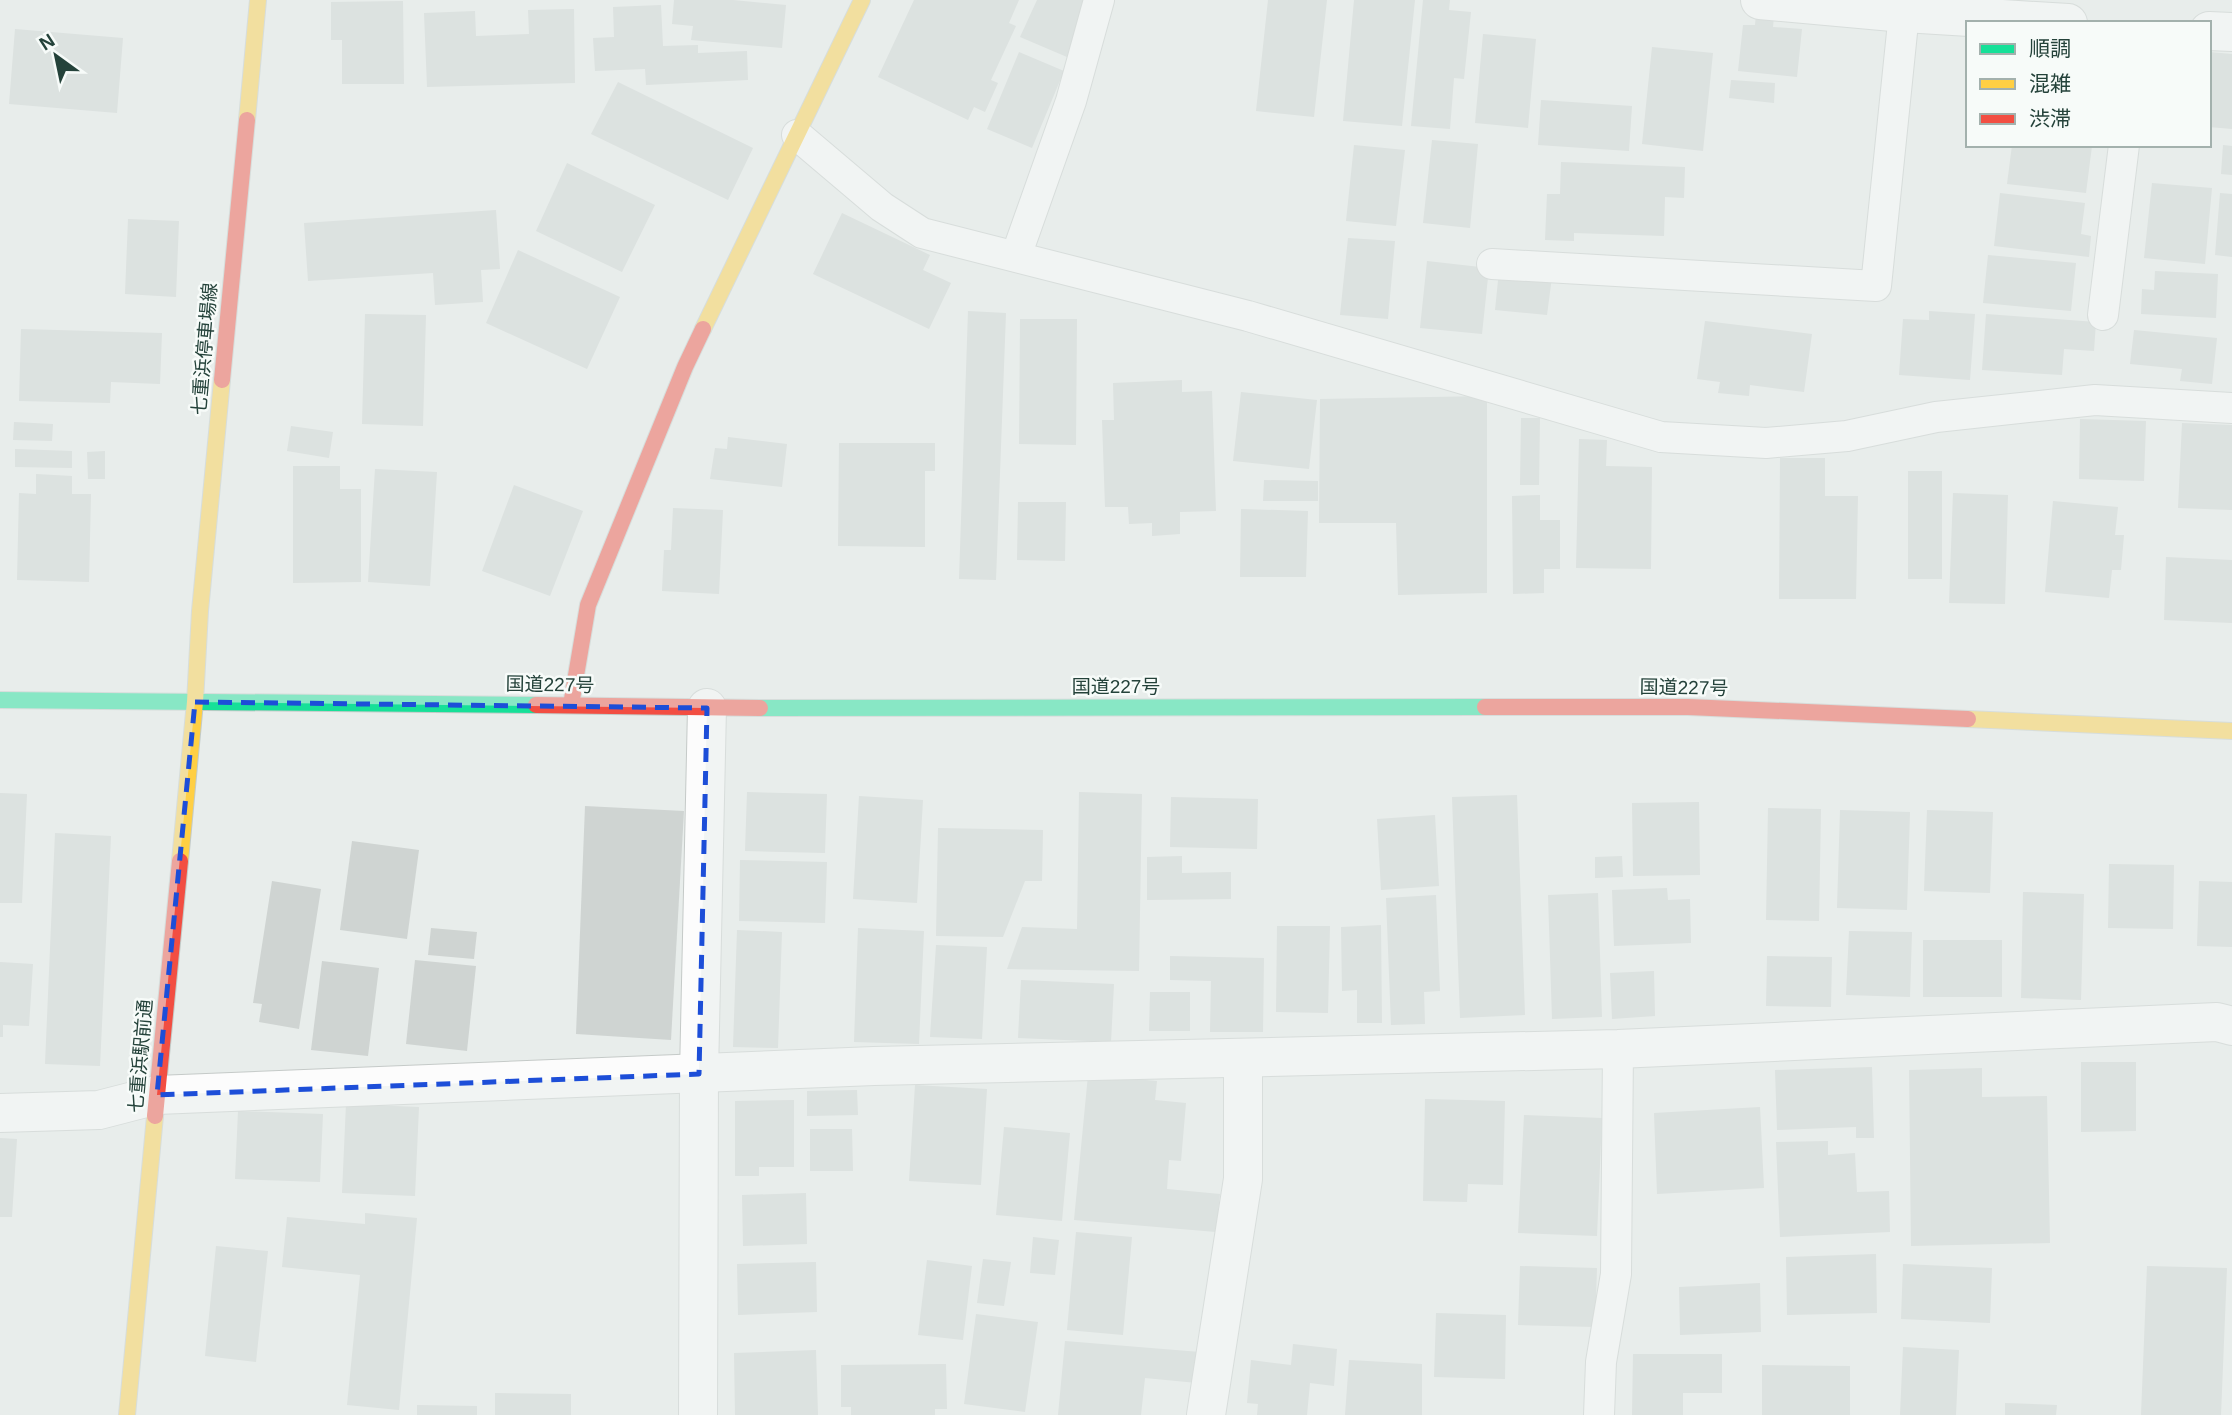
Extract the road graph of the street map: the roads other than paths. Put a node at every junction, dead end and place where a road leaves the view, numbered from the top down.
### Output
1 (258, 0) edge
2 (862, 0) edge
3 (1099, 0) edge
4 (1760, 0) edge
5 (1904, 13) junction
6 (2035, 21) edge
7 (2211, 30) edge
8 (2232, 32) edge
9 (797, 135) junction
10 (2124, 147) edge
11 (1016, 256) junction
12 (1492, 264) dead end
13 (2104, 315) dead end
14 (2232, 408) edge
15 (0, 700) edge
16 (195, 702) junction
17 (571, 705) junction
18 (707, 708) junction
19 (2232, 731) edge
20 (2232, 1026) edge
21 (1618, 1049) junction
22 (1243, 1058) junction
23 (699, 1074) junction
24 (157, 1095) junction
25 (0, 1113) edge
26 (127, 1415) edge
27 (698, 1415) edge
28 (1206, 1415) edge
29 (1600, 1415) edge

1 - 16 main road, 七重浜停車場線
2 - 9 main road
3 - 11 lane
4 - 5 street
5 - 6 street
5 - 12 lane
7 - 8 street
9 - 11 lane
9 - 17 main road
10 - 13 lane
11 - 14 lane
15 - 16 main road, 国道227号
16 - 17 main road, 国道227号
16 - 24 main road, 七重浜駅前通
17 - 18 main road, 国道227号
18 - 19 main road, 国道227号
18 - 23 street
20 - 21 street
21 - 22 street
21 - 29 lane
22 - 23 street
22 - 28 street
23 - 24 street
23 - 27 street
24 - 25 street
24 - 26 main road, 七重浜駅前通

